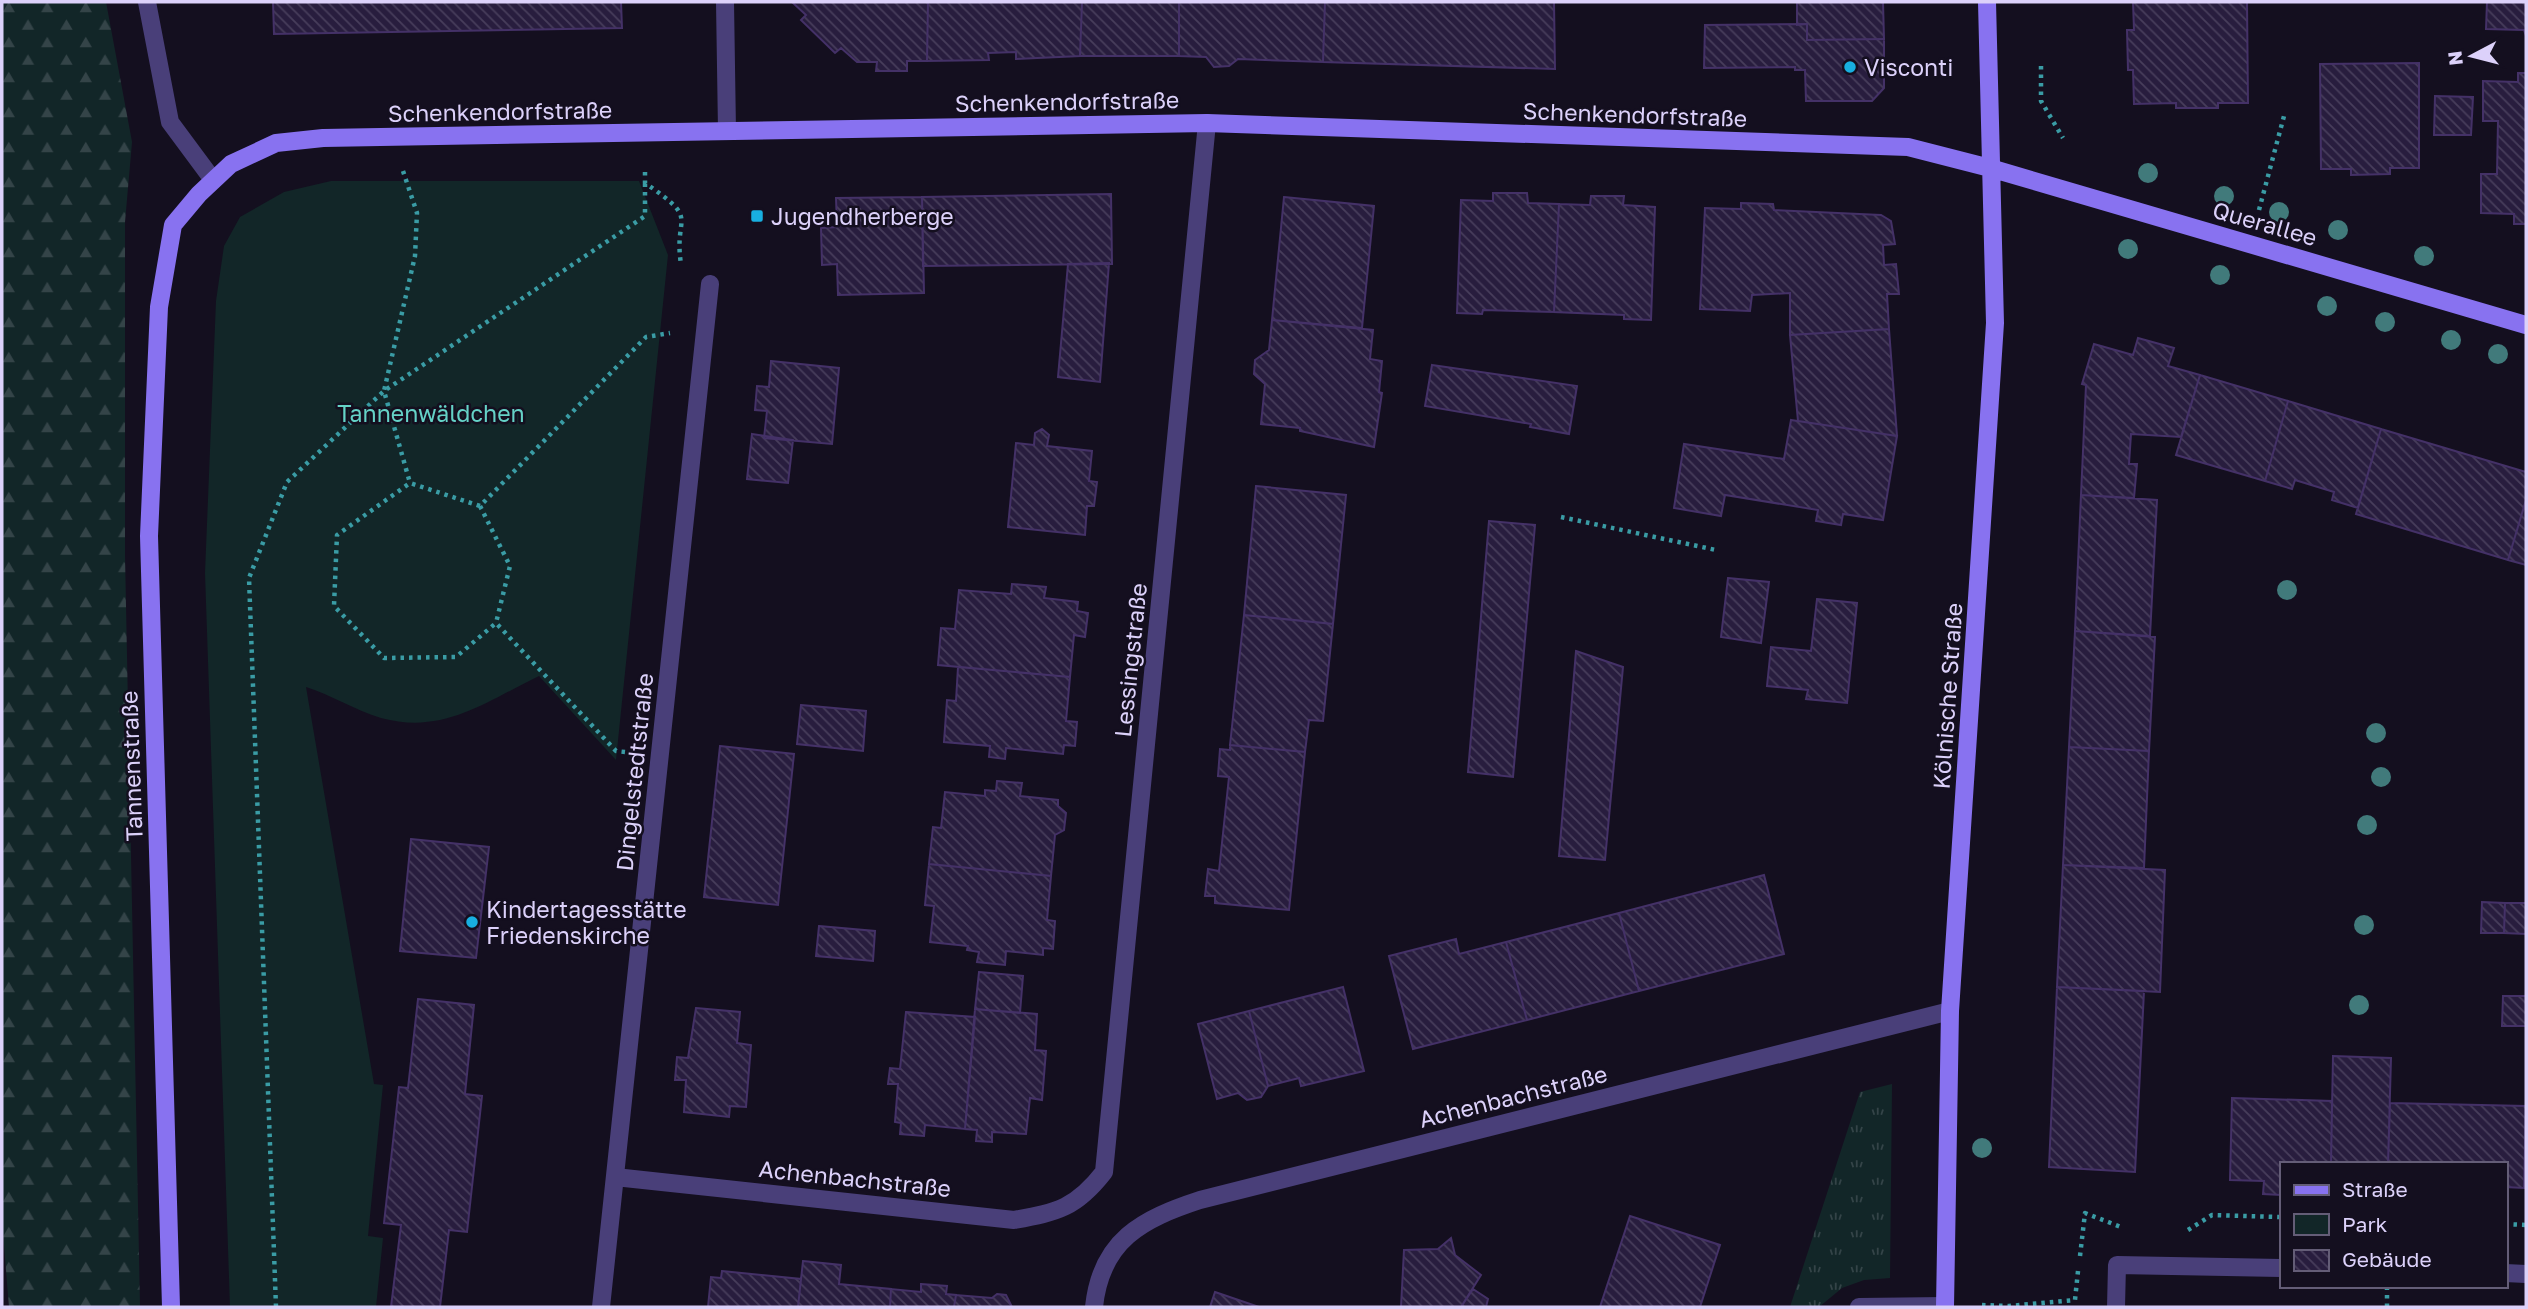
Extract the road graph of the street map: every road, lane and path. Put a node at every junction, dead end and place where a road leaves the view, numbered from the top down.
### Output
1 (147, 2) edge
2 (725, 2) edge
3 (1987, 2) edge
4 (2041, 66) dead end
5 (2284, 116) dead end
6 (1207, 123) junction
7 (727, 131) junction
8 (392, 137) junction
9 (2063, 138) dead end
10 (1990, 168) junction
11 (645, 172) dead end
12 (213, 180) junction
13 (645, 183) junction
14 (2266, 183) dead end
15 (173, 225) joint
16 (680, 264) dead end
17 (710, 284) dead end
18 (2526, 325) edge
19 (674, 332) dead end
20 (384, 391) junction
21 (410, 483) junction
22 (480, 506) junction
23 (1561, 517) dead end
24 (1716, 550) dead end
25 (496, 623) junction
26 (629, 752) dead end
27 (1950, 1011) junction
28 (615, 1177) junction
29 (1086, 1196) joint
30 (2280, 1217) edge
31 (2507, 1224) edge
32 (2526, 1225) edge
33 (2122, 1228) dead end
34 (2174, 1231) dead end
35 (2280, 1268) edge
36 (2507, 1273) edge
37 (2526, 1274) edge
38 (2387, 1288) edge
39 (1945, 1306) edge
40 (1982, 1306) edge
41 (172, 1307) edge
42 (276, 1307) edge
43 (601, 1307) edge
44 (1094, 1307) edge
45 (1859, 1307) edge
46 (2116, 1307) edge
47 (2387, 1307) edge

1 - 12 street
2 - 7 street
3 - 10 street, Kölnische Straße
4 - 9 path
5 - 14 path
6 - 7 street, Schenkendorfstraße
6 - 10 street, Schenkendorfstraße
6 - 29 street, Lessingstraße
7 - 8 street, Schenkendorfstraße
8 - 12 street, Schenkendorfstraße
8 - 20 path
10 - 18 street, Querallee
10 - 27 street, Kölnische Straße
11 - 13 path
12 - 15 street, Schenkendorfstraße
13 - 16 path
13 - 20 path
15 - 41 street, Tannenstraße
17 - 28 street, Dingelstedtstraße
19 - 22 path
20 - 21 path
20 - 42 path
21 - 22 path
21 - 25 path
22 - 25 path
23 - 24 path
25 - 26 path
27 - 39 street, Kölnische Straße
27 - 44 street, Achenbachstraße
28 - 29 street, Achenbachstraße
28 - 43 street, Dingelstedtstraße
30 - 34 path
31 - 32 path
33 - 40 path
35 - 46 street
36 - 37 street
38 - 47 path
39 - 45 street, Kölnische Straße

